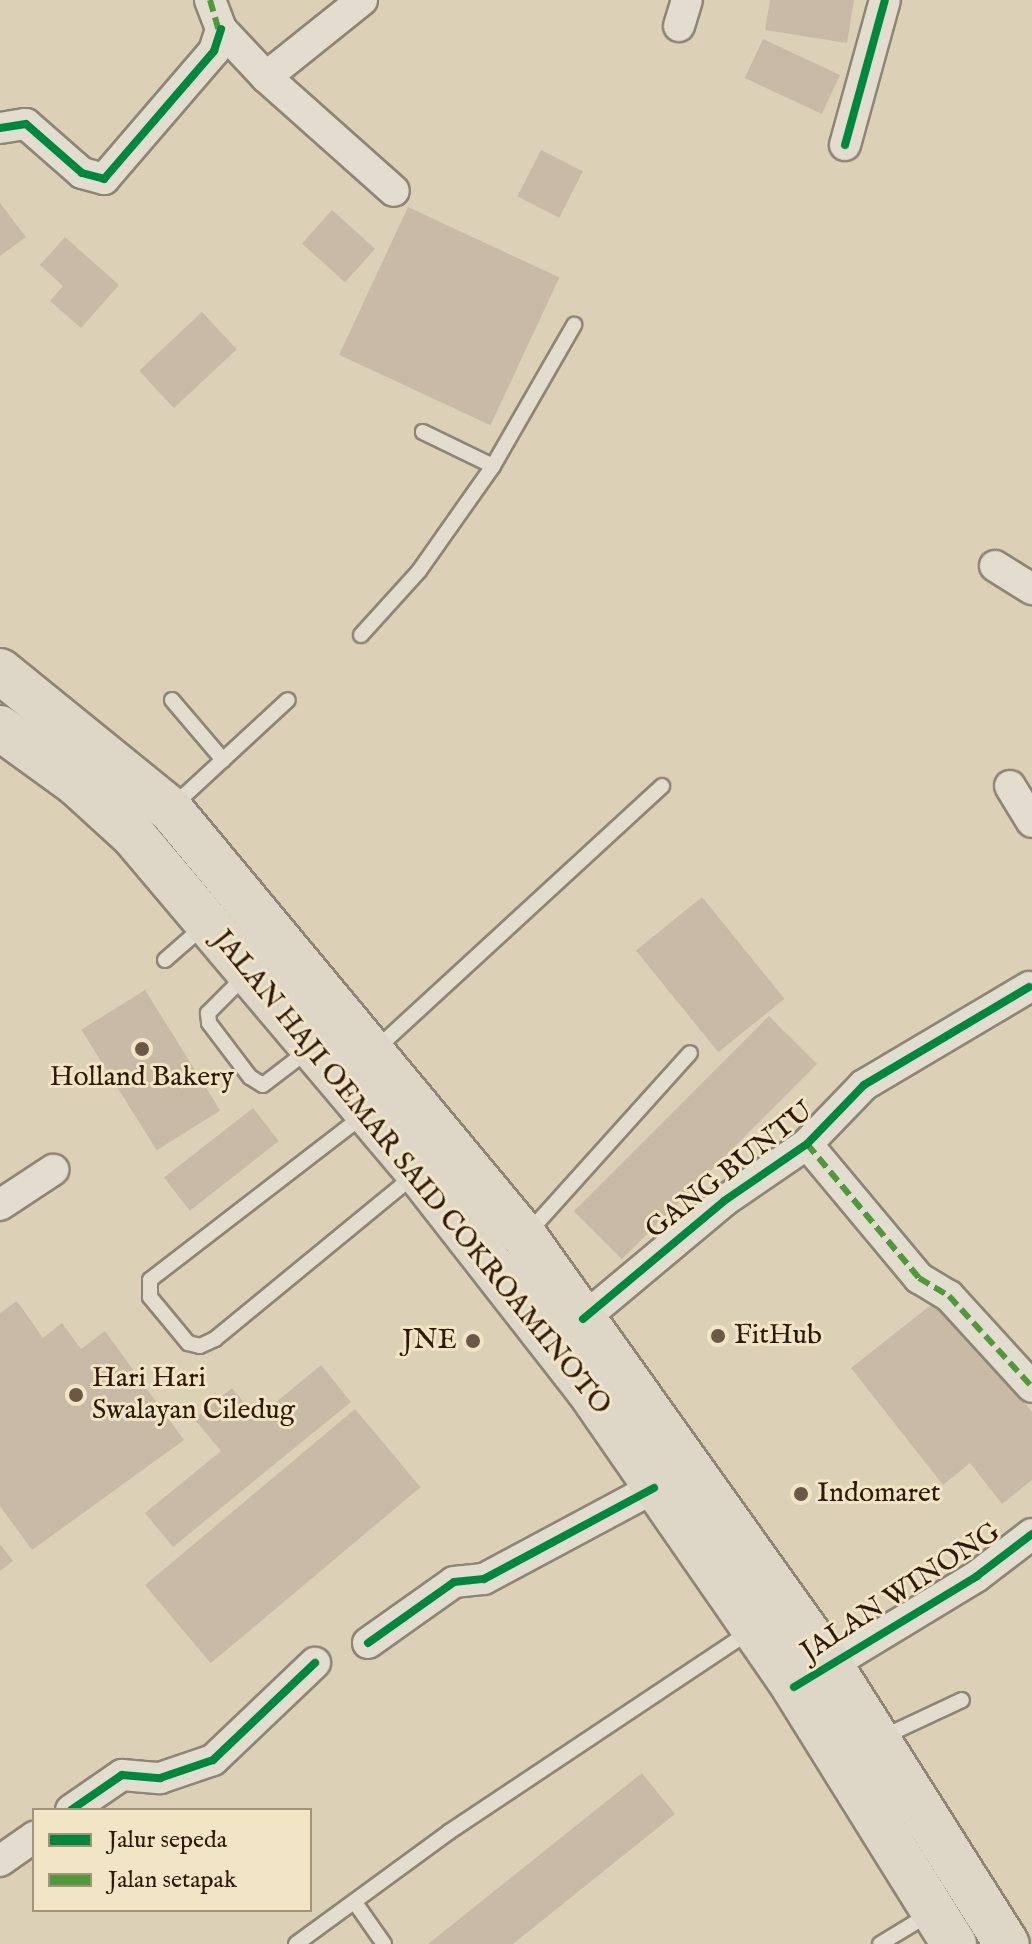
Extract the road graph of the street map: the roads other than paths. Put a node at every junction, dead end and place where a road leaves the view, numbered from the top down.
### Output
1 (210, 0) edge
2 (362, 0) edge
3 (885, 0) edge
4 (221, 29) junction
5 (266, 77) junction
6 (0, 128) edge
7 (845, 145) dead end
8 (394, 191) dead end
9 (574, 325) dead end
10 (423, 432) dead end
11 (493, 466) junction
12 (995, 566) dead end
13 (1032, 589) edge
14 (361, 635) dead end
15 (0, 671) edge
16 (172, 700) dead end
17 (288, 700) dead end
18 (0, 728) edge
19 (223, 760) junction
20 (662, 786) dead end
21 (1010, 786) dead end
22 (170, 809) junction
23 (1032, 822) edge
24 (210, 921) junction
25 (165, 960) dead end
26 (251, 970) junction
27 (1029, 987) dead end
28 (314, 1046) junction
29 (374, 1051) junction
30 (690, 1053) dead end
31 (367, 1112) junction
32 (807, 1144) junction
33 (53, 1170) dead end
34 (419, 1173) junction
35 (0, 1205) edge
36 (525, 1237) junction
37 (583, 1319) junction
38 (1032, 1387) edge
39 (654, 1488) junction
40 (1032, 1534) edge
41 (753, 1629) junction
42 (368, 1643) dead end
43 (315, 1663) dead end
44 (831, 1666) junction
45 (794, 1687) junction
46 (962, 1700) dead end
47 (879, 1739) junction
48 (74, 1808) edge
49 (32, 1838) edge
50 (0, 1861) edge
51 (356, 1904) junction
52 (945, 1927) edge
53 (296, 1944) edge
54 (384, 1944) edge
55 (880, 1944) edge
56 (1007, 1944) edge

1 - 4 street
2 - 5 street
3 - 7 street
4 - 5 street
4 - 6 street
5 - 8 street
9 - 11 lane
10 - 11 lane
11 - 14 lane
12 - 13 street
15 - 22 main road, JALAN HAJI OEMAR SAID COKROAMINOTO
16 - 19 lane
17 - 19 lane
18 - 24 main road, JALAN HAJI OEMAR SAID COKROAMINOTO
19 - 22 lane
20 - 29 lane
21 - 23 street
22 - 29 main road, JALAN HAJI OEMAR SAID COKROAMINOTO
24 - 25 lane
24 - 26 main road, JALAN HAJI OEMAR SAID COKROAMINOTO
26 - 28 main road, JALAN HAJI OEMAR SAID COKROAMINOTO
26 - 28 lane
27 - 32 street, GANG BUNTU
28 - 31 main road, JALAN HAJI OEMAR SAID COKROAMINOTO
29 - 36 main road, JALAN HAJI OEMAR SAID COKROAMINOTO
30 - 36 lane
31 - 34 main road, JALAN HAJI OEMAR SAID COKROAMINOTO
31 - 34 lane
32 - 37 street, GANG BUNTU
32 - 38 street
33 - 35 street
34 - 39 main road, JALAN HAJI OEMAR SAID COKROAMINOTO
36 - 37 main road, JALAN HAJI OEMAR SAID COKROAMINOTO
37 - 44 main road, JALAN HAJI OEMAR SAID COKROAMINOTO
39 - 41 main road, JALAN HAJI OEMAR SAID COKROAMINOTO
39 - 42 street
40 - 44 street, JALAN WINONG
41 - 45 main road, JALAN HAJI OEMAR SAID COKROAMINOTO
41 - 51 lane
43 - 48 street
44 - 45 street, JALAN WINONG
44 - 47 main road, JALAN HAJI OEMAR SAID COKROAMINOTO
45 - 52 main road, JALAN HAJI OEMAR SAID COKROAMINOTO
46 - 47 lane
47 - 56 main road, JALAN HAJI OEMAR SAID COKROAMINOTO
49 - 50 street
51 - 53 lane
51 - 54 lane
52 - 55 lane

